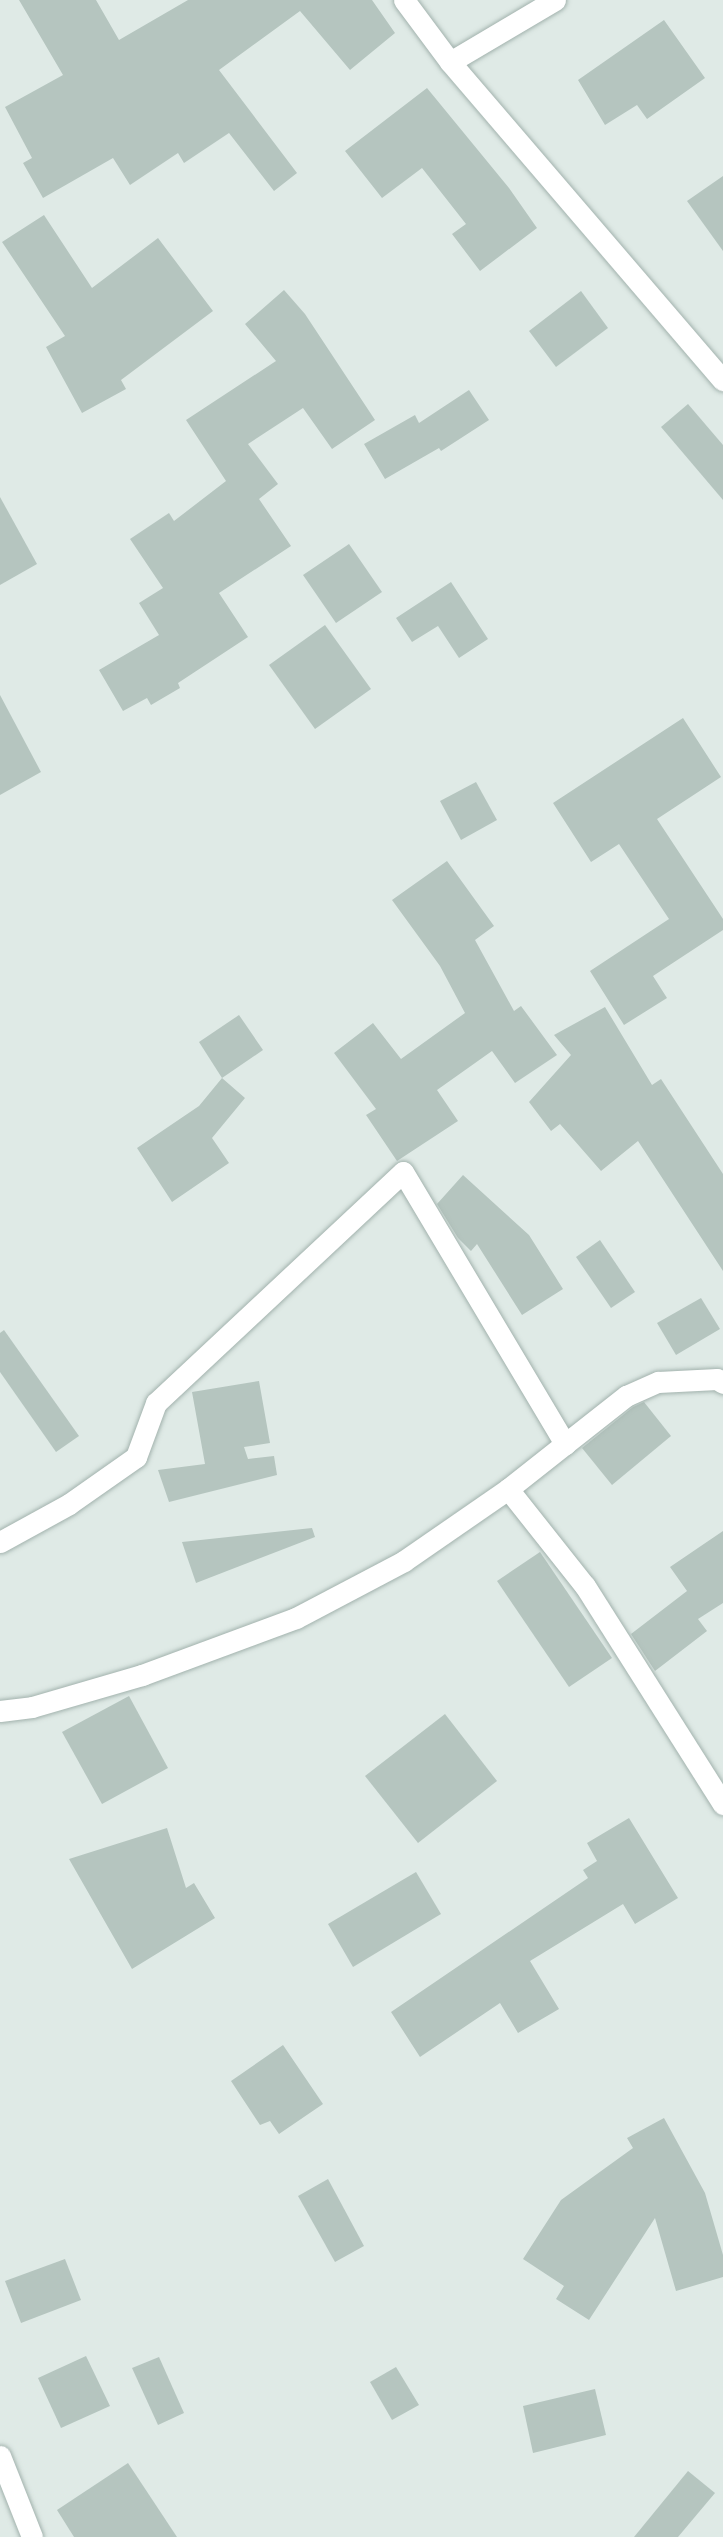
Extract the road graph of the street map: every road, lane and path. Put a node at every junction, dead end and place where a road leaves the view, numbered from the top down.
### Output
1 (404, 0) edge
2 (555, 0) edge
3 (450, 62) junction
4 (723, 380) edge
5 (723, 1383) edge
6 (565, 1444) junction
7 (508, 1489) junction
8 (0, 1542) edge
9 (0, 1711) edge
10 (723, 1804) edge
11 (0, 2456) edge
12 (32, 2537) edge

1 - 3 street
2 - 3 street
3 - 4 street
5 - 6 street
6 - 7 street
6 - 8 street
7 - 9 street
7 - 10 street
11 - 12 street

